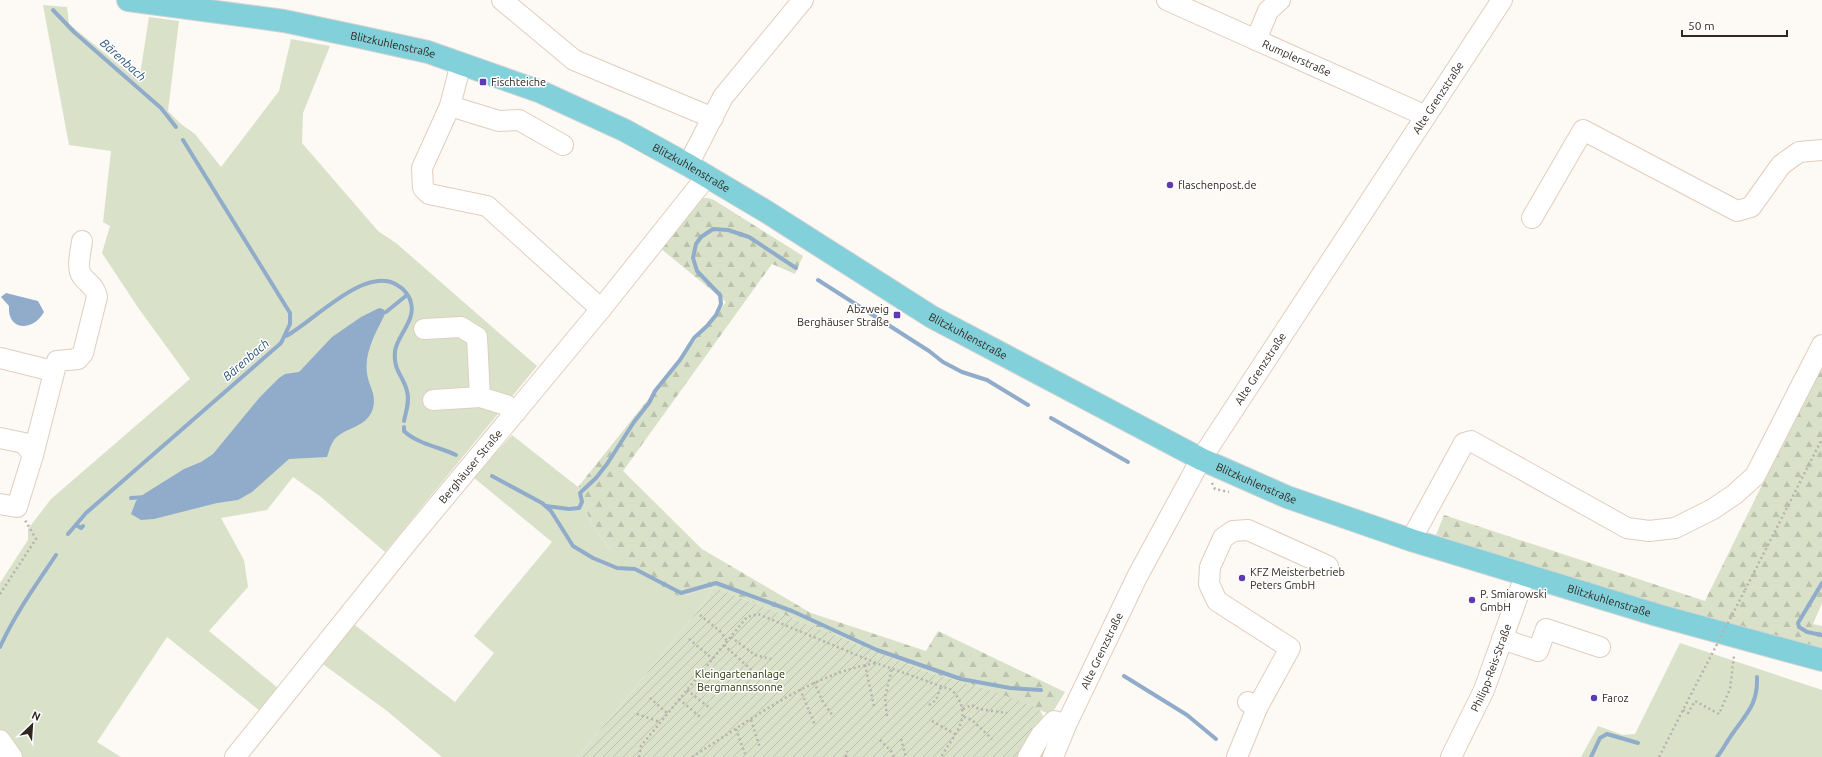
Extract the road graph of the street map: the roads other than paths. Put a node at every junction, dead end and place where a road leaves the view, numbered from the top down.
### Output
1 (128, 0) edge
2 (502, 0) edge
3 (803, 0) edge
4 (1167, 0) edge
5 (1280, 0) edge
6 (1502, 0) edge
7 (1256, 40) junction
8 (461, 64) junction
9 (450, 106) junction
10 (1426, 116) junction
11 (712, 118) junction
12 (563, 145) dead end
13 (1822, 150) edge
14 (688, 165) junction
15 (707, 176) junction
16 (1532, 218) dead end
17 (82, 241) dead end
18 (601, 309) junction
19 (424, 329) dead end
20 (1822, 346) edge
21 (0, 358) edge
22 (53, 371) junction
23 (480, 397) junction
24 (433, 400) dead end
25 (516, 412) junction
26 (0, 438) edge
27 (33, 455) junction
28 (1201, 459) junction
29 (9, 505) edge
30 (1411, 540) junction
31 (1328, 566) dead end
32 (1525, 576) junction
33 (1502, 639) junction
34 (1600, 647) dead end
35 (1822, 660) edge
36 (1066, 725) junction
37 (0, 740) edge
38 (12, 757) edge
39 (235, 757) edge
40 (1028, 757) edge
41 (1053, 757) edge
42 (1237, 757) edge
43 (1451, 757) edge

1 - 8 main road, Blitzkuhlenstraße
2 - 11 street
3 - 11 street
4 - 7 street, Rumplerstraße
5 - 7 street
6 - 10 street, Alte Grenzstraße
7 - 10 street, Rumplerstraße
8 - 9 street
8 - 14 main road, Blitzkuhlenstraße
9 - 12 street
9 - 18 street
10 - 28 street, Alte Grenzstraße
11 - 14 street
13 - 16 street
14 - 15 main road, Blitzkuhlenstraße
15 - 18 street, Berghäuser Straße
15 - 28 main road, Blitzkuhlenstraße
17 - 22 street
18 - 25 street, Berghäuser Straße
19 - 23 street
20 - 30 street
21 - 22 street
22 - 27 street
23 - 24 street
23 - 25 street
25 - 39 street, Berghäuser Straße
26 - 27 street
27 - 29 street
28 - 30 main road, Blitzkuhlenstraße
28 - 36 street, Alte Grenzstraße
30 - 32 main road, Blitzkuhlenstraße
31 - 42 street
32 - 33 street, Philipp-Reis-Straße
32 - 35 main road, Blitzkuhlenstraße
33 - 34 street
33 - 43 street, Philipp-Reis-Straße
36 - 40 street
36 - 41 street, Alte Grenzstraße
37 - 38 street

